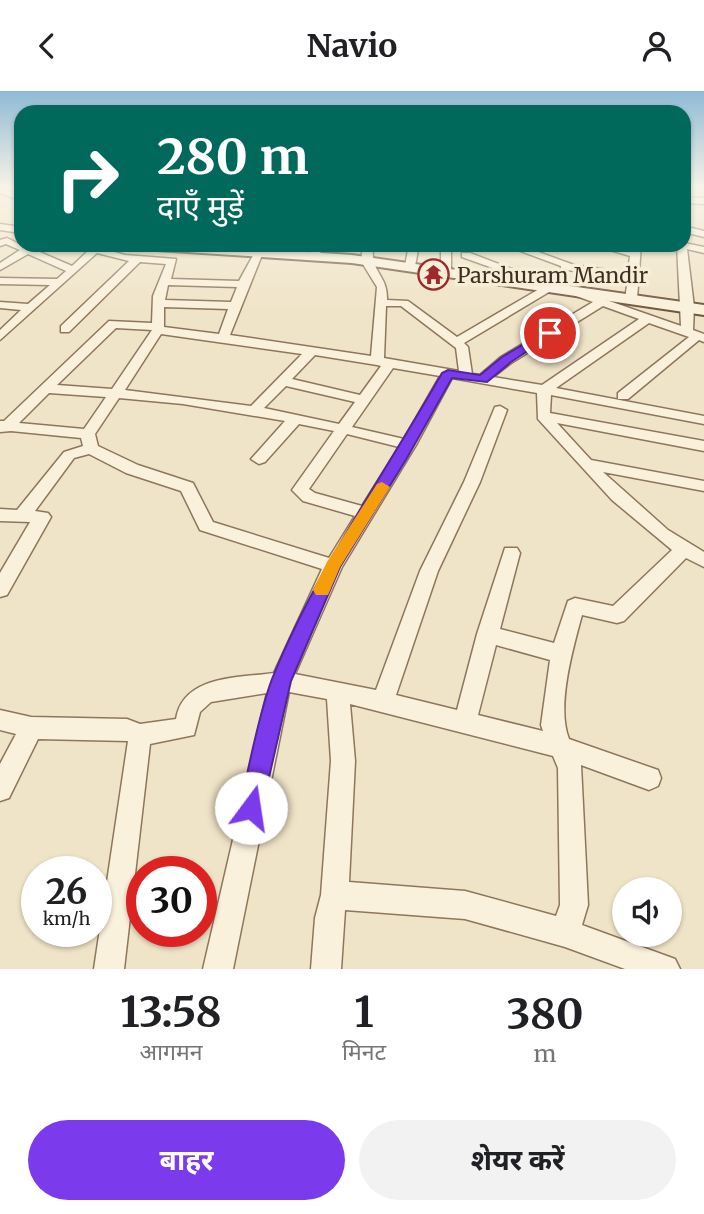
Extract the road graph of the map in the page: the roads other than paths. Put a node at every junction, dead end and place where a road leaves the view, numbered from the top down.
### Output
1 (25, 252) edge
2 (42, 252) edge
3 (98, 252) edge
4 (114, 252) edge
5 (150, 252) edge
6 (260, 252) edge
7 (413, 252) edge
8 (446, 252) edge
9 (519, 252) edge
10 (636, 252) edge
11 (684, 252) edge
12 (367, 253) edge
13 (466, 255) dead end
14 (582, 258) dead end
15 (142, 259) junction
16 (410, 266) junction
17 (0, 267) edge
18 (74, 270) junction
19 (446, 271) junction
20 (635, 277) junction
21 (554, 278) junction
22 (0, 281) edge
23 (60, 282) junction
24 (164, 282) junction
25 (243, 284) junction
26 (631, 299) junction
27 (601, 302) junction
28 (159, 303) junction
29 (382, 303) junction
30 (0, 305) edge
31 (234, 306) junction
32 (32, 308) junction
33 (696, 309) edge
34 (648, 318) junction
35 (158, 328) junction
36 (65, 329) dead end
37 (1, 333) edge
38 (696, 335) edge
39 (223, 338) junction
40 (457, 342) junction
41 (312, 351) junction
42 (383, 362) junction
43 (448, 373) junction
44 (466, 376) junction
45 (483, 379) junction
46 (282, 381) junction
47 (45, 389) junction
48 (544, 390) junction
49 (117, 391) junction
50 (622, 396) dead end
51 (363, 400) junction
52 (256, 409) junction
53 (500, 410) dead end
54 (543, 416) junction
55 (701, 416) edge
56 (296, 418) junction
57 (344, 427) junction
58 (3, 428) edge
59 (89, 441) junction
60 (408, 445) junction
61 (704, 446) edge
62 (259, 459) dead end
63 (587, 464) junction
64 (704, 486) edge
65 (366, 513) junction
66 (0, 515) edge
67 (22, 516) junction
68 (682, 551) junction
69 (511, 554) dead end
70 (704, 560) edge
71 (333, 566) junction
72 (0, 590) edge
73 (487, 634) junction
74 (561, 654) junction
75 (281, 681) junction
76 (338, 697) dead end
77 (383, 701) junction
78 (0, 720) edge
79 (465, 722) junction
80 (31, 728) junction
81 (140, 735) junction
82 (561, 747) junction
83 (649, 778) dead end
84 (0, 789) edge
85 (335, 895) junction
86 (565, 933) junction
87 (109, 969) edge
88 (218, 969) edge
89 (326, 969) edge
90 (665, 969) edge

1 - 17 street
2 - 18 street
3 - 18 street
4 - 15 street
5 - 15 street
6 - 25 street
7 - 16 street
8 - 19 street
9 - 21 street
10 - 20 street
11 - 33 street
12 - 16 street
12 - 29 street
13 - 21 street
14 - 21 street
15 - 24 street
15 - 36 street
16 - 19 street
18 - 23 street
19 - 21 street
20 - 21 street
20 - 26 street
21 - 26 street
21 - 27 street
21 - 40 street
22 - 23 street
23 - 32 street
24 - 25 street
24 - 28 street
25 - 31 street
26 - 33 street
27 - 34 street
27 - 45 street
28 - 31 street
28 - 35 street
29 - 40 street
29 - 42 street
30 - 32 street
31 - 39 street
32 - 37 street
33 - 38 street
34 - 38 street
34 - 48 street
35 - 39 street
35 - 47 street
35 - 49 street
38 - 50 street
39 - 41 street
40 - 44 street
41 - 42 street
41 - 46 street
42 - 43 street
42 - 51 street
43 - 44 street
43 - 60 street
44 - 45 street
45 - 48 street
46 - 51 street
46 - 52 street
47 - 49 street
47 - 58 street
48 - 54 street
48 - 55 street
49 - 52 street
49 - 59 street
51 - 57 street
52 - 56 street
53 - 77 street
54 - 61 street
54 - 63 street
56 - 57 street
56 - 62 street
57 - 60 street
57 - 65 street
58 - 59 street
59 - 67 street
59 - 71 street
60 - 65 street
63 - 64 street
63 - 68 street
65 - 71 street
66 - 67 street
67 - 72 street
68 - 70 street
68 - 74 street
69 - 73 street
71 - 75 street
73 - 74 street
73 - 79 street
74 - 82 street
75 - 77 street
75 - 81 street
75 - 88 street
76 - 85 street
77 - 79 street
78 - 80 street
79 - 82 street
80 - 81 street
80 - 84 street
81 - 87 street
82 - 83 street
82 - 86 street
85 - 86 street
85 - 89 street
86 - 90 street

